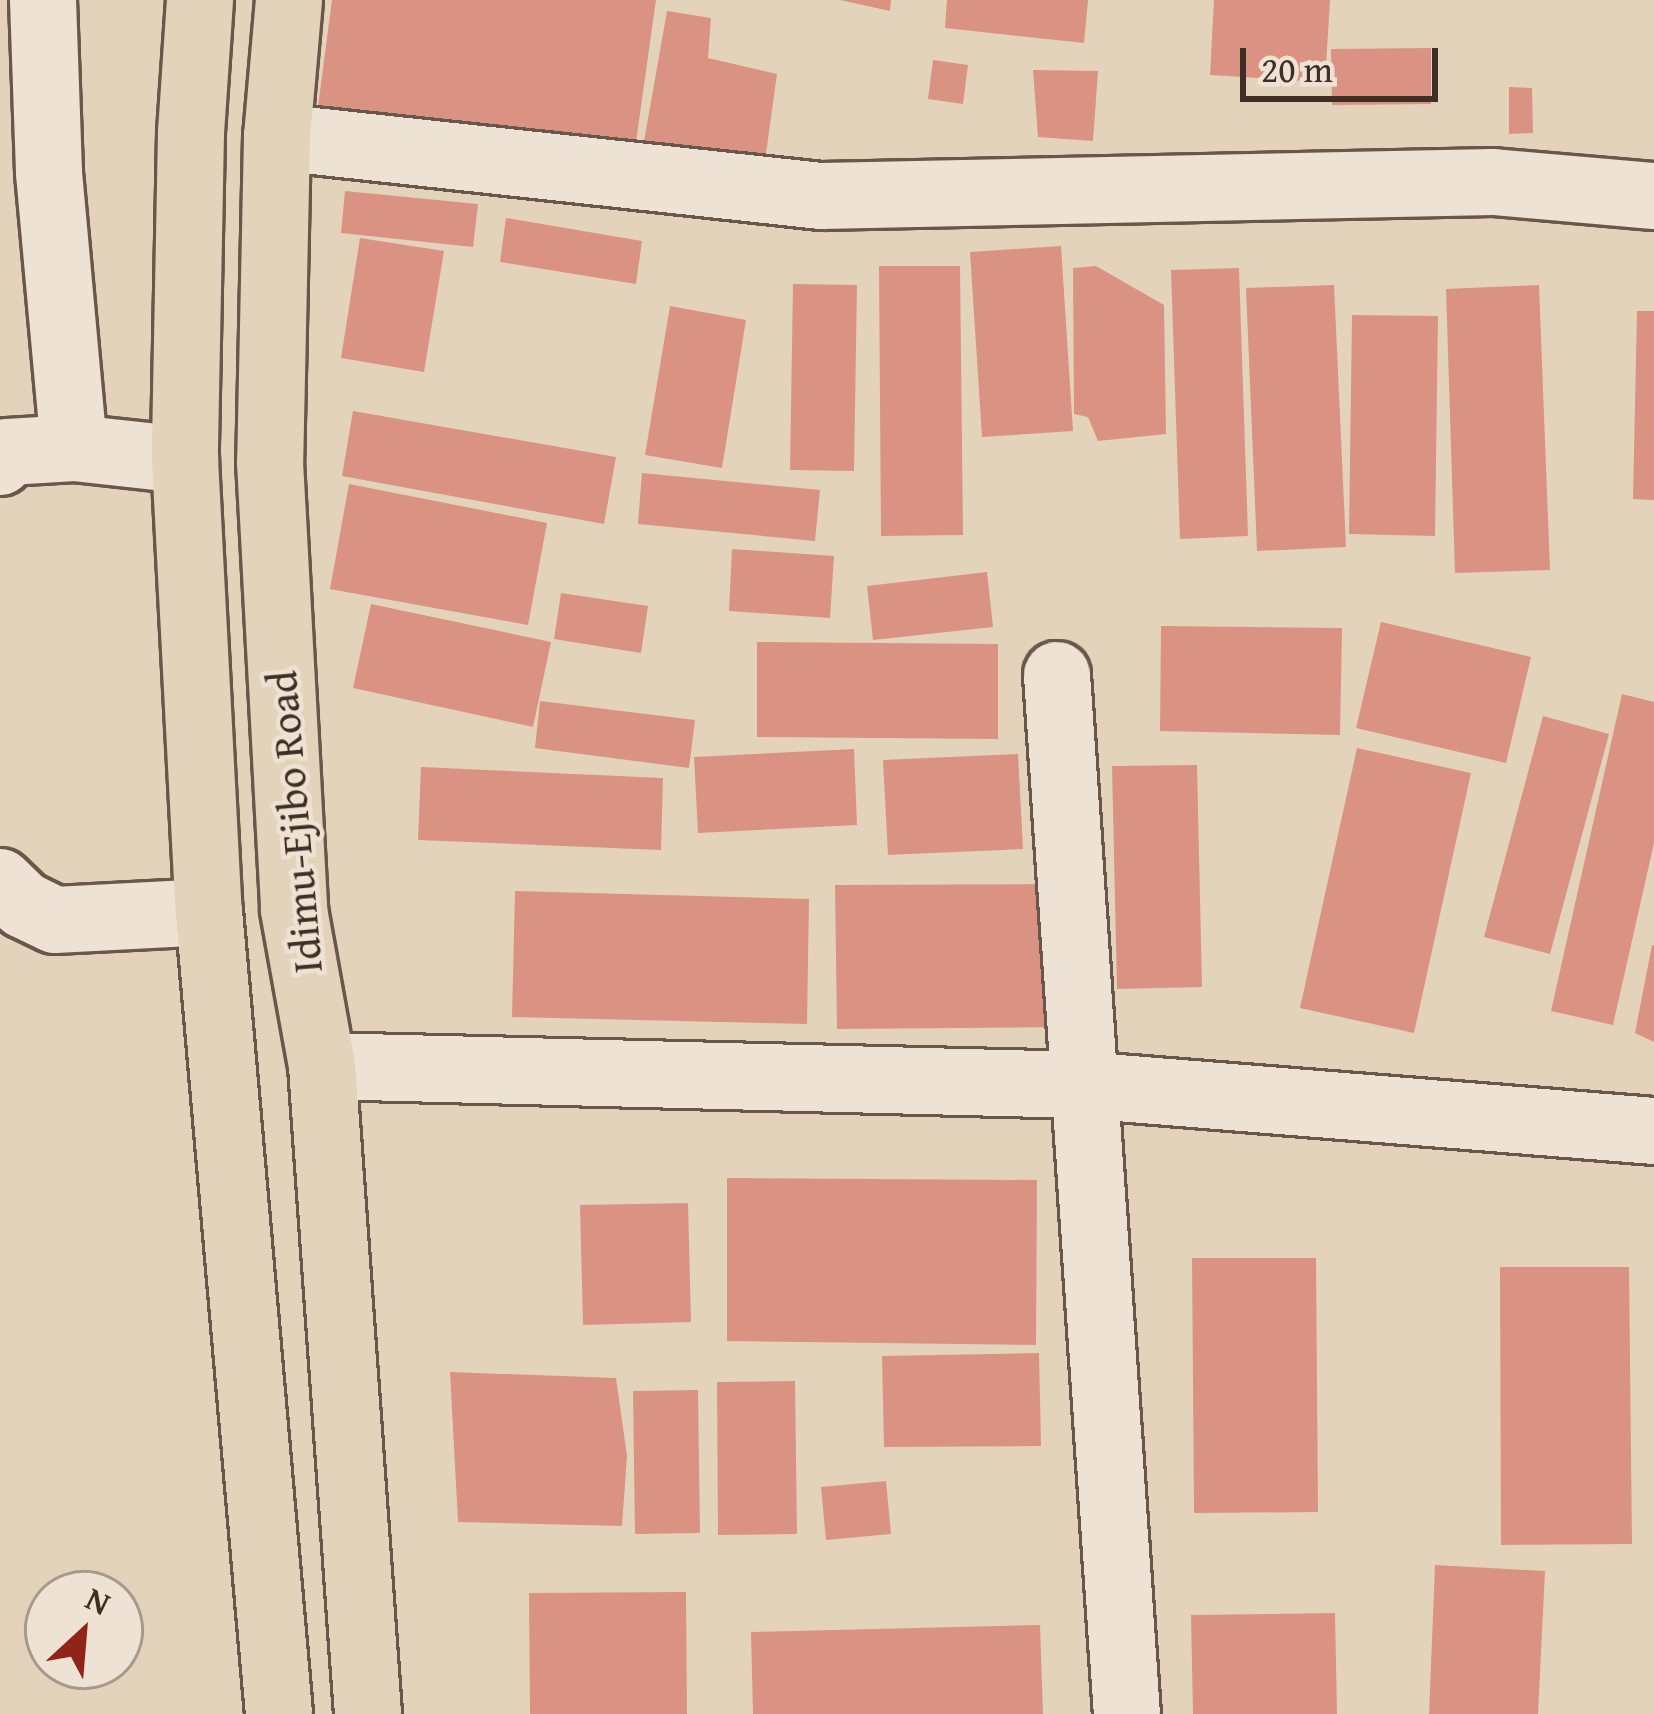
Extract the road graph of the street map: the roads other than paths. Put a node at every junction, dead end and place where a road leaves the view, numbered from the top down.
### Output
1 (43, 0) edge
2 (200, 0) edge
3 (289, 0) edge
4 (277, 137) junction
5 (1654, 196) edge
6 (74, 448) junction
7 (185, 460) junction
8 (0, 462) edge
9 (1057, 675) dead end
10 (0, 882) edge
11 (208, 912) junction
12 (322, 1066) junction
13 (1081, 1084) junction
14 (1654, 1130) edge
15 (279, 1714) edge
16 (368, 1714) edge
17 (1126, 1714) edge

1 - 6 street
2 - 7 main road, Idimu-Ejibo Road
3 - 4 main road, Idimu-Ejibo Road
4 - 5 street
4 - 12 main road, Idimu-Ejibo Road
6 - 7 street
6 - 8 street
7 - 11 main road, Idimu-Ejibo Road
9 - 13 street
10 - 11 street
11 - 15 main road, Idimu-Ejibo Road
12 - 13 street
12 - 16 main road, Idimu-Ejibo Road
13 - 14 street
13 - 17 street

